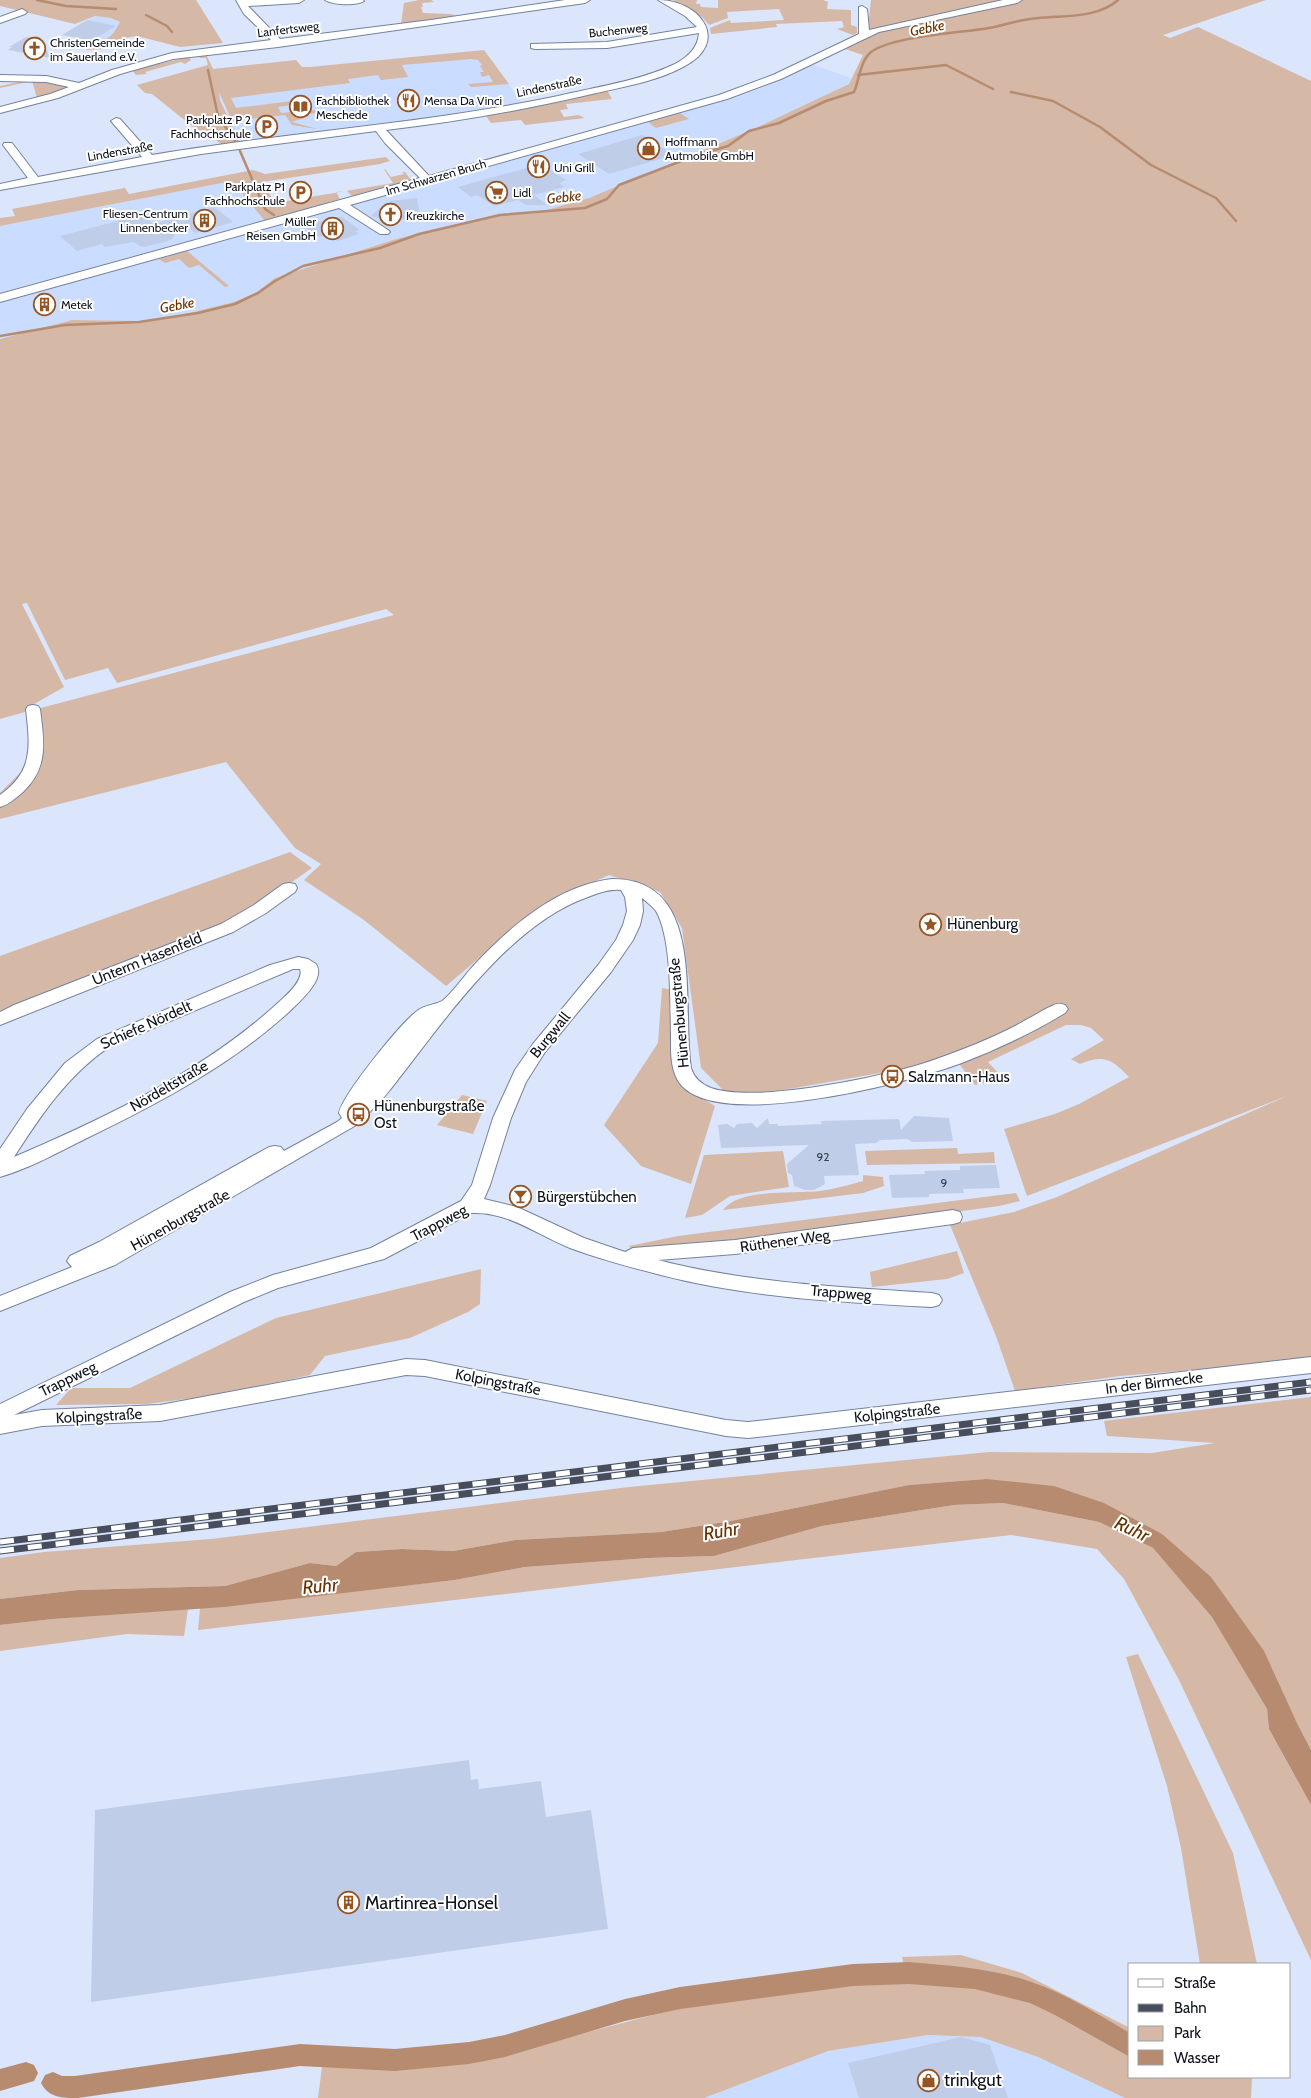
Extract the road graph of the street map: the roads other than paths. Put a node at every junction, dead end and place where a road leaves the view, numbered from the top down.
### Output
1 (299, 0) edge
2 (330, 0) edge
3 (581, 0) edge
4 (663, 0) edge
5 (1017, 0) edge
6 (359, 1) edge
7 (241, 2) edge
8 (862, 9) dead end
9 (22, 12) dead end
10 (0, 20) edge
11 (703, 29) junction
12 (864, 34) junction
13 (278, 44) junction
14 (534, 46) dead end
15 (0, 78) edge
16 (80, 86) junction
17 (0, 110) edge
18 (116, 121) dead end
19 (379, 128) junction
20 (8, 145) dead end
21 (149, 160) junction
22 (35, 180) junction
23 (427, 180) junction
24 (0, 187) edge
25 (341, 204) junction
26 (384, 232) dead end
27 (0, 298) edge
28 (33, 709) dead end
29 (0, 802) edge
30 (289, 888) dead end
31 (644, 899) junction
32 (308, 974) joint
33 (1059, 1009) dead end
34 (0, 1019) edge
35 (345, 1116) junction
36 (0, 1164) edge
37 (0, 1170) edge
38 (483, 1178) junction
39 (468, 1206) junction
40 (498, 1207) junction
41 (953, 1217) dead end
42 (615, 1256) junction
43 (0, 1291) edge
44 (932, 1300) dead end
45 (0, 1304) edge
46 (1311, 1365) edge
47 (996, 1401) joint
48 (0, 1413) edge
49 (0, 1426) edge

1 - 7 street
2 - 6 street
3 - 13 street, Lanfertsweg
4 - 11 street
5 - 12 street, Im Schwarzen Bruch
7 - 13 street
8 - 12 street
9 - 10 street
11 - 14 street, Buchenweg
11 - 19 street, Lindenstraße
12 - 23 street, Im Schwarzen Bruch
13 - 16 street, Lanfertsweg
15 - 16 street
16 - 17 street, Lanfertsweg
18 - 21 street
19 - 21 street, Lindenstraße
19 - 23 street
20 - 22 street
21 - 22 street, Lindenstraße
22 - 24 street, Lindenstraße
23 - 25 street, Im Schwarzen Bruch
25 - 26 street
25 - 27 street, Im Schwarzen Bruch
28 - 29 street
30 - 34 street, Unterm Hasenfeld
31 - 33 street, Hünenburgstraße
31 - 35 street, Hünenburgstraße
31 - 38 street, Burgwall
32 - 36 street, Schiefe Nördelt
32 - 37 street, Nördeltstraße
35 - 43 street, Hünenburgstraße
35 - 45 street, Hünenburgstraße
38 - 39 street, Burgwall
38 - 40 street
39 - 40 street, Trappweg
39 - 48 street, Trappweg
40 - 42 street, Trappweg
41 - 42 street, Rüthener Weg
42 - 44 street, Trappweg
46 - 47 street, In der Birmecke
47 - 49 street, Kolpingstraße

